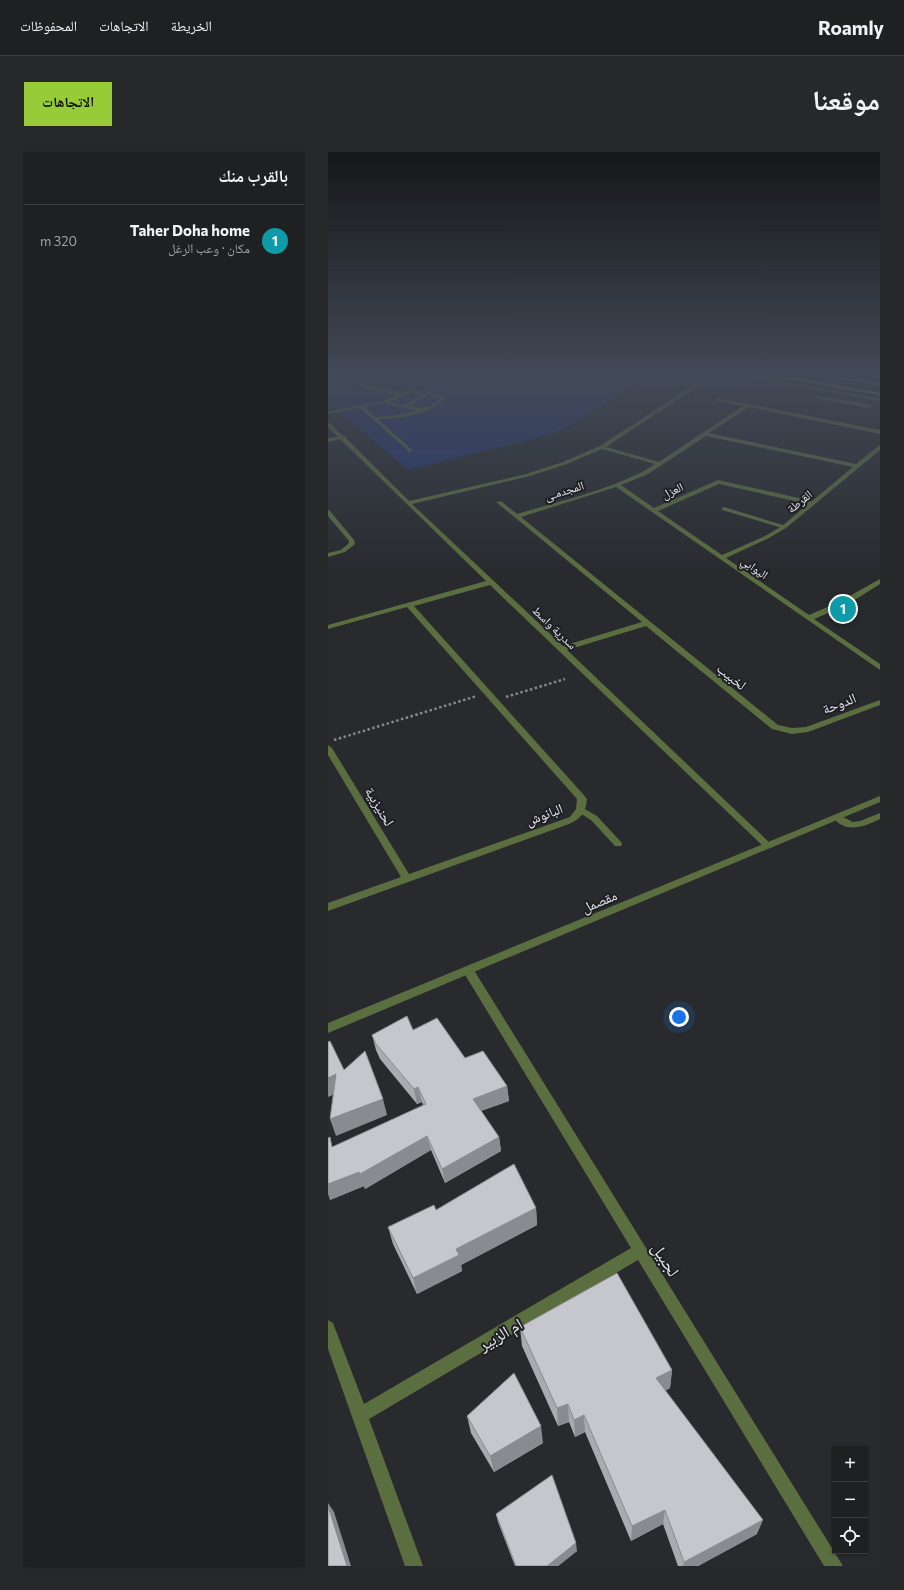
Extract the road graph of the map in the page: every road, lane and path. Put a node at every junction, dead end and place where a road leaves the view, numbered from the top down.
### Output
1 (348, 441) edge
2 (399, 441) edge
3 (611, 441) edge
4 (695, 441) edge
5 (738, 441) edge
6 (602, 447) junction
7 (880, 447) edge
8 (410, 451) dead end
9 (661, 464) junction
10 (858, 466) junction
11 (617, 485) junction
12 (499, 502) dead end
13 (408, 503) junction
14 (814, 503) junction
15 (724, 509) dead end
16 (654, 510) junction
17 (328, 512) edge
18 (516, 516) junction
19 (784, 527) junction
20 (328, 555) edge
21 (722, 557) junction
22 (880, 581) edge
23 (491, 582) junction
24 (409, 605) junction
25 (809, 618) junction
26 (646, 623) junction
27 (328, 627) edge
28 (561, 649) junction
29 (880, 668) edge
30 (565, 679) dead end
31 (488, 693) junction
32 (494, 701) junction
33 (880, 702) edge
34 (808, 729) joint
35 (328, 741) edge
36 (328, 748) edge
37 (880, 799) edge
38 (581, 810) junction
39 (880, 816) edge
40 (837, 817) junction
41 (618, 844) dead end
42 (768, 846) junction
43 (407, 879) junction
44 (328, 907) edge
45 (468, 970) junction
46 (328, 1028) edge
47 (640, 1251) junction
48 (328, 1328) edge
49 (359, 1416) junction
50 (414, 1566) edge
51 (834, 1566) edge

1 - 13 street, سدرية واسط
2 - 8 lane
3 - 6 street
4 - 9 street, المجدمـى
5 - 10 street
6 - 9 street
6 - 13 street
7 - 10 street, القرطة
9 - 11 street, المجدمـى
10 - 14 street, القرطة
11 - 16 street, اليوابي
11 - 18 street, المجدمـى
12 - 18 street, لخبيب
13 - 23 street, سدرية واسط
14 - 16 street, العزل
14 - 19 street, القرطة
15 - 19 lane
16 - 21 street, اليوابي
17 - 20 street
18 - 26 street, لخبيب
19 - 21 street, القرطة
21 - 25 street, اليوابي
22 - 25 street
23 - 24 street
23 - 28 street, سدرية واسط
24 - 27 street
24 - 31 street, البانوش
25 - 29 street, اليوابي
26 - 28 street
26 - 34 street, لخبيب
28 - 42 street, سدرية واسط
30 - 32 path
31 - 32 street, البانوش
31 - 35 path
32 - 38 street, البانوش
33 - 34 street, الدوحة
36 - 43 street, لحنيزبية
37 - 40 street, مقصمل
38 - 41 lane
38 - 43 street, البانوش
39 - 40 lane
40 - 42 street, مقصمل
42 - 45 street, مقصمل
43 - 44 street, البانوش
45 - 46 street, مقصمل
45 - 47 street, لجبيل
47 - 49 street, ام الزبير
47 - 51 street, لجبيل
48 - 49 street
49 - 50 street

